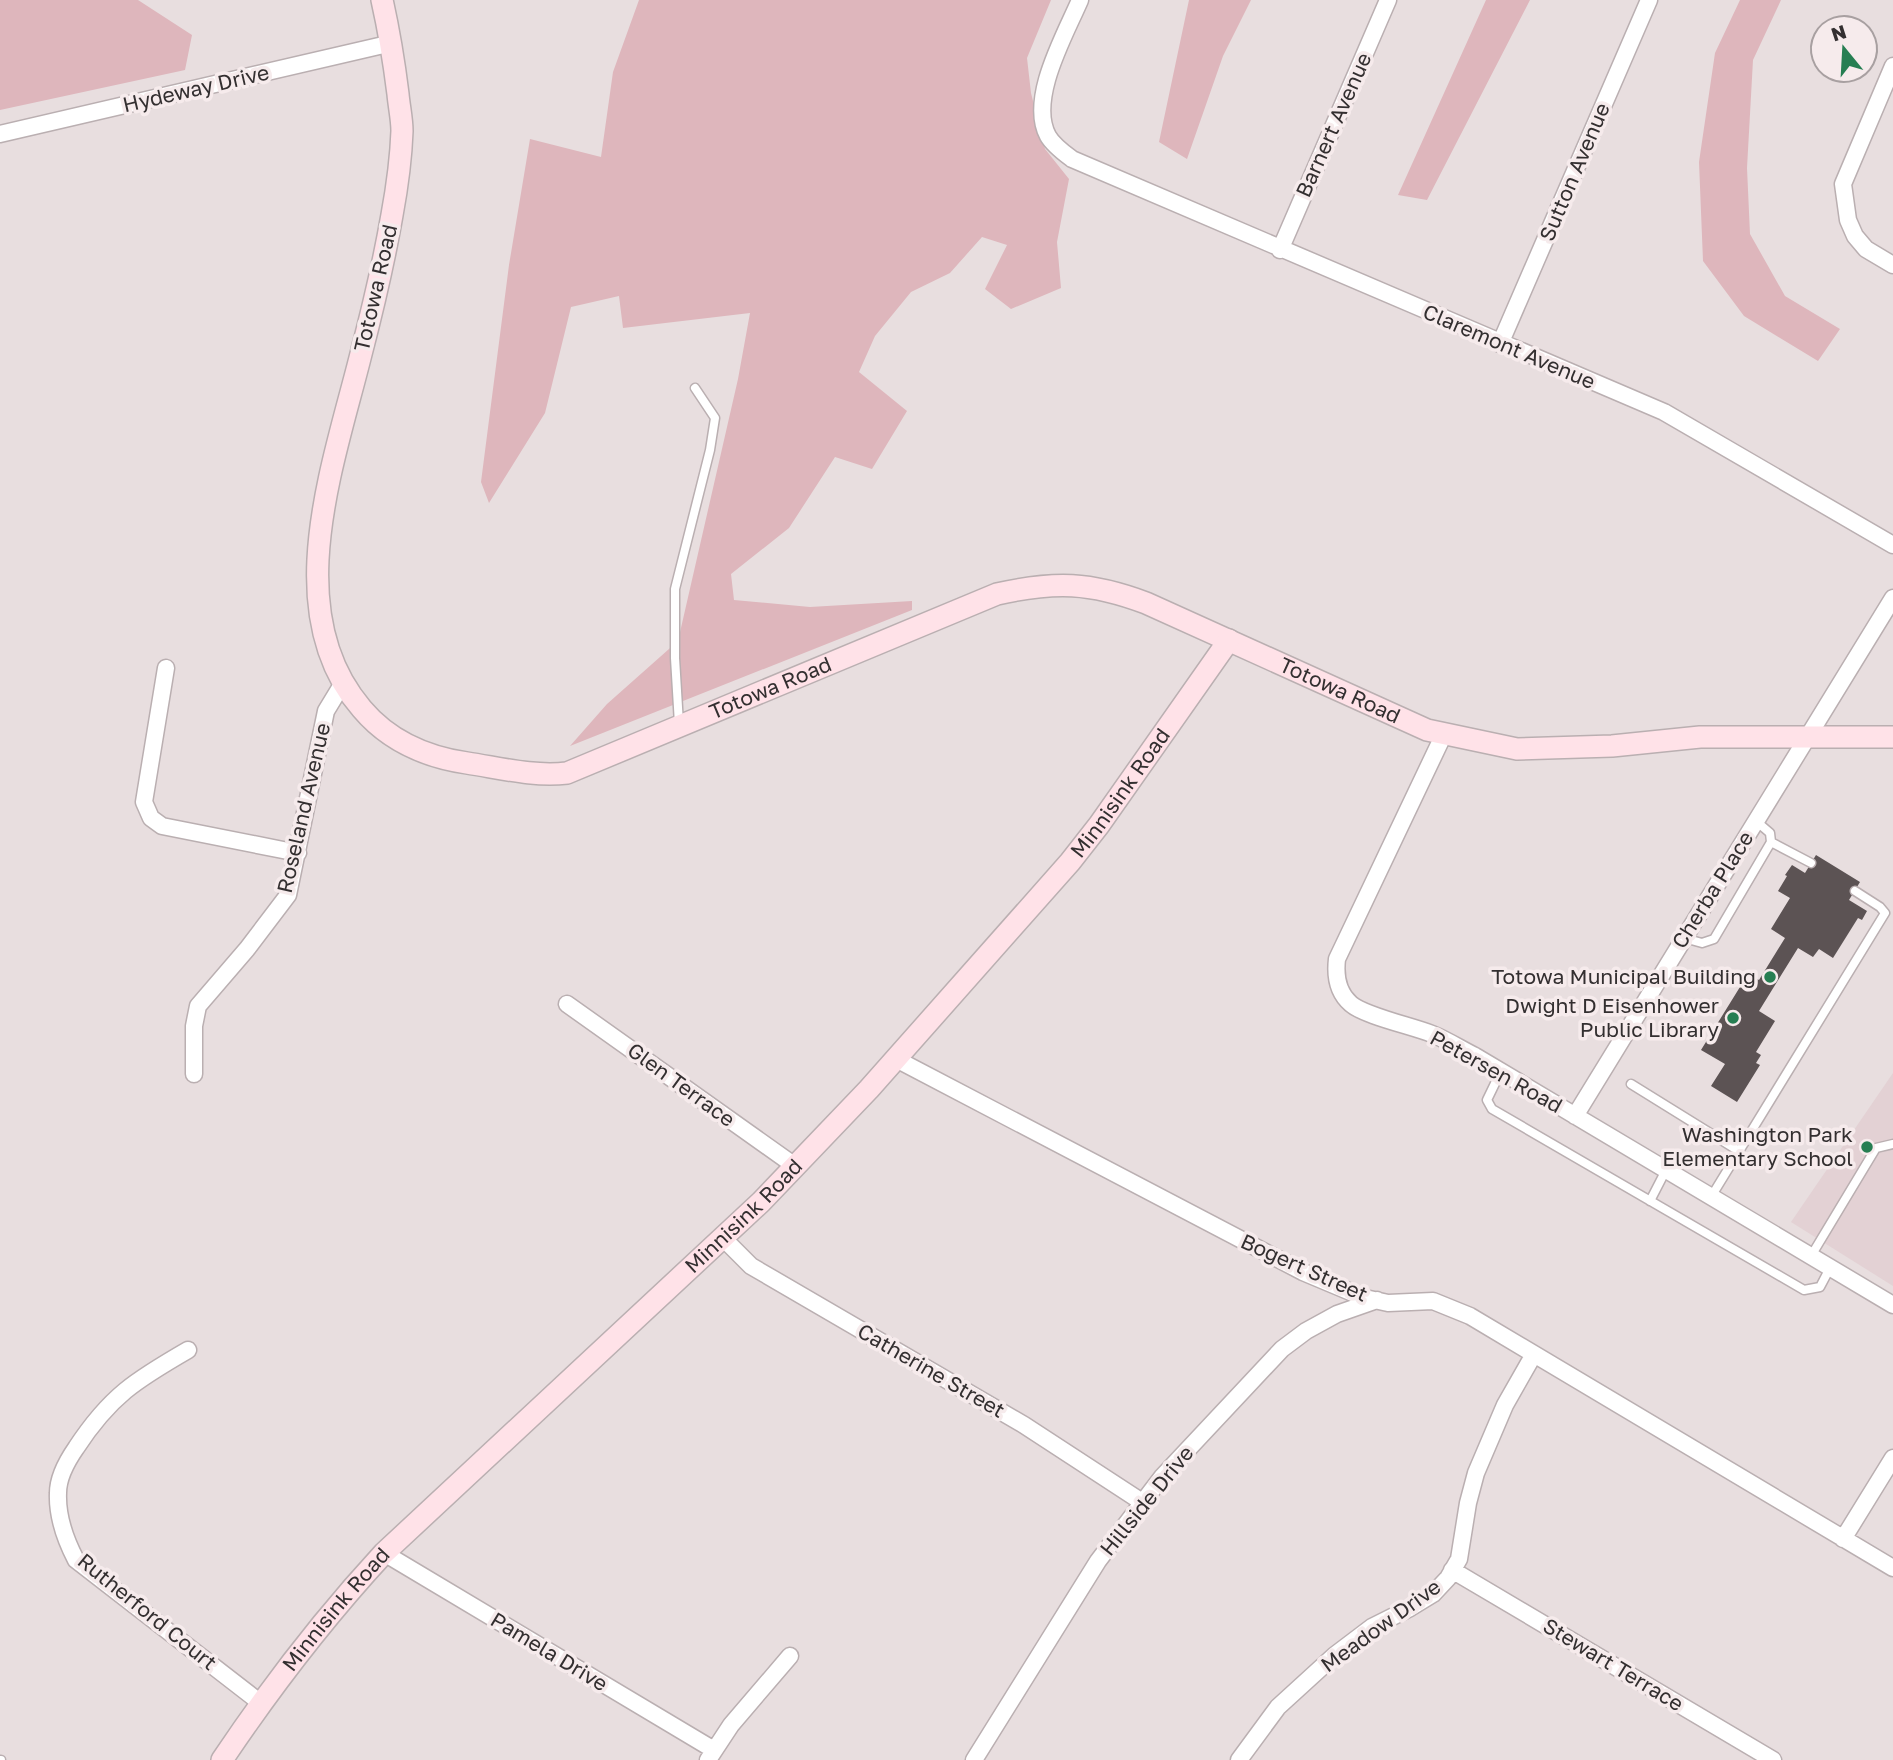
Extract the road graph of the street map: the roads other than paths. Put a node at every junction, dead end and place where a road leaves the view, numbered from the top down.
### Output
1 (382, 0) edge
2 (1080, 0) edge
3 (1388, 0) edge
4 (1649, 0) edge
5 (392, 43) junction
6 (1893, 66) edge
7 (0, 134) edge
8 (1280, 250) junction
9 (1893, 265) edge
10 (1500, 344) junction
11 (695, 388) dead end
12 (1893, 545) edge
13 (1893, 598) edge
14 (1229, 640) junction
15 (166, 668) dead end
16 (343, 683) junction
17 (679, 727) junction
18 (1444, 734) junction
19 (1808, 737) junction
20 (1893, 737) edge
21 (1756, 821) junction
22 (1771, 842) junction
23 (298, 853) junction
24 (1811, 863) dead end
25 (1855, 891) dead end
26 (1684, 938) junction
27 (568, 1004) dead end
28 (896, 1059) junction
29 (1501, 1071) junction
30 (194, 1074) dead end
31 (1631, 1084) dead end
32 (1575, 1116) junction
33 (1893, 1144) edge
34 (1739, 1152) junction
35 (795, 1166) junction
36 (1666, 1170) junction
37 (1711, 1197) junction
38 (1650, 1201) junction
39 (723, 1238) junction
40 (1811, 1256) junction
41 (1830, 1268) junction
42 (1377, 1300) junction
43 (1893, 1304) edge
44 (188, 1350) dead end
45 (1534, 1354) junction
46 (1893, 1458) edge
47 (1142, 1502) junction
48 (1843, 1539) junction
49 (384, 1553) junction
50 (1893, 1568) edge
51 (1452, 1570) junction
52 (790, 1656) dead end
53 (262, 1704) junction
54 (711, 1755) edge
55 (222, 1760) edge
56 (974, 1760) edge
57 (1239, 1760) edge
58 (1773, 1760) edge

1 - 5 main road, Totowa Road
2 - 8 street, Claremont Avenue
3 - 8 street, Barnert Avenue
4 - 10 street, Sutton Avenue
5 - 7 street, Hydeway Drive
5 - 16 main road, Totowa Road
6 - 9 street
8 - 10 street, Claremont Avenue
10 - 12 street, Claremont Avenue
11 - 17 lane
13 - 19 street, Cherba Place
14 - 17 main road, Totowa Road
14 - 18 main road, Totowa Road
14 - 28 main road, Minnisink Road
15 - 23 street
16 - 17 main road, Totowa Road
16 - 23 street, Roseland Avenue
18 - 19 main road, Totowa Road
18 - 29 street, Petersen Road
19 - 20 main road, Totowa Road
19 - 21 street, Cherba Place
21 - 22 lane
21 - 26 street, Cherba Place
22 - 24 lane
22 - 26 lane
23 - 30 street, Roseland Avenue
25 - 34 lane
26 - 32 street, Cherba Place
27 - 35 street, Glen Terrace
28 - 35 main road, Minnisink Road
28 - 42 street, Bogert Street
29 - 32 street, Petersen Road
29 - 38 lane
31 - 34 lane
32 - 36 street, Petersen Road
33 - 40 lane
34 - 37 lane
35 - 39 main road, Minnisink Road
36 - 37 street, Petersen Road
36 - 38 lane
37 - 40 street, Petersen Road
38 - 41 lane
39 - 47 street, Catherine Street
39 - 49 main road, Minnisink Road
40 - 41 street, Petersen Road
41 - 43 street, Petersen Road
42 - 45 street, Bogert Street
42 - 47 street, Hillside Drive
44 - 53 street, Rutherford Court
45 - 48 street, Bogert Street
45 - 51 street, Meadow Drive
46 - 48 street
47 - 56 street, Hillside Drive
48 - 50 street, Bogert Street
49 - 53 main road, Minnisink Road
49 - 54 street, Pamela Drive
51 - 57 street, Meadow Drive
51 - 58 street, Stewart Terrace
52 - 54 street
53 - 55 main road, Minnisink Road

